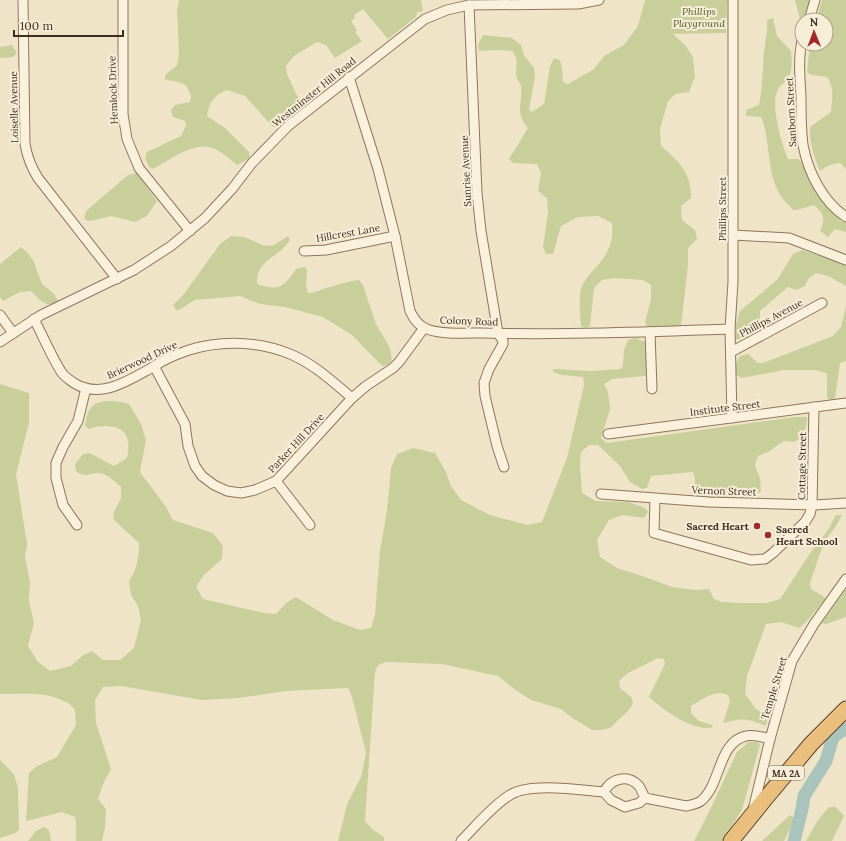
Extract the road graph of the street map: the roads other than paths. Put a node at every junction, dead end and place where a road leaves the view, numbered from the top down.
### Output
1 (23, 0) edge
2 (123, 0) edge
3 (599, 0) edge
4 (733, 0) edge
5 (815, 0) edge
6 (469, 5) junction
7 (811, 12) edge
8 (801, 52) edge
9 (349, 77) junction
10 (846, 217) edge
11 (190, 231) junction
12 (733, 235) junction
13 (395, 236) junction
14 (304, 251) dead end
15 (846, 260) edge
16 (117, 279) junction
17 (822, 303) dead end
18 (0, 315) edge
19 (34, 319) junction
20 (424, 328) junction
21 (730, 329) junction
22 (650, 332) junction
23 (13, 333) junction
24 (498, 334) junction
25 (0, 342) edge
26 (731, 352) junction
27 (154, 366) junction
28 (86, 388) junction
29 (652, 389) dead end
30 (352, 398) junction
31 (846, 403) edge
32 (814, 407) junction
33 (732, 418) junction
34 (608, 434) dead end
35 (504, 467) dead end
36 (276, 481) junction
37 (601, 494) dead end
38 (655, 498) junction
39 (846, 503) edge
40 (812, 505) junction
41 (77, 525) dead end
42 (310, 525) dead end
43 (846, 579) edge
44 (846, 709) edge
45 (770, 739) junction
46 (604, 792) junction
47 (645, 798) junction
48 (751, 816) junction
49 (461, 841) edge
50 (732, 841) edge

1 - 16 street, Loiselle Avenue
2 - 11 street, Hemlock Drive
3 - 6 street, Westminster Hill Road
4 - 12 street, Phillips Street
5 - 7 street
6 - 9 street, Westminster Hill Road
6 - 24 street, Sunrise Avenue
8 - 10 street, Sanborn Street
9 - 11 street, Westminster Hill Road
9 - 13 street
11 - 16 street, Westminster Hill Road
12 - 15 street
12 - 21 street, Phillips Street
13 - 14 street, Hillcrest Lane
13 - 20 street
16 - 19 street, Westminster Hill Road
17 - 26 street, Phillips Avenue
18 - 23 street
19 - 23 street, Westminster Hill Road
19 - 28 street, Brierwood Drive
20 - 24 street, Colony Road
20 - 30 street, Parker Hill Drive
21 - 22 street, Colony Road
21 - 26 street, Phillips Street
22 - 24 street, Colony Road
22 - 29 street
23 - 25 street, Westminster Hill Road
24 - 35 street, Sunrise Avenue
26 - 33 street, Phillips Street
27 - 28 street, Brierwood Drive
27 - 30 street, Brierwood Drive
27 - 36 street, Parker Hill Drive
28 - 41 street
30 - 36 street, Parker Hill Drive
31 - 32 street, Institute Street
32 - 33 street, Institute Street
32 - 40 street, Cottage Street
33 - 34 street, Institute Street
36 - 42 street
37 - 38 street, Vernon Street
38 - 40 street, Vernon Street
38 - 40 street, Cottage Street
39 - 40 street, Vernon Street
43 - 45 street, Temple Street
44 - 48 highway, MA 2A
45 - 47 street
45 - 48 street, Temple Street
46 - 47 street
46 - 47 street
46 - 49 street
48 - 50 highway, MA 2A

